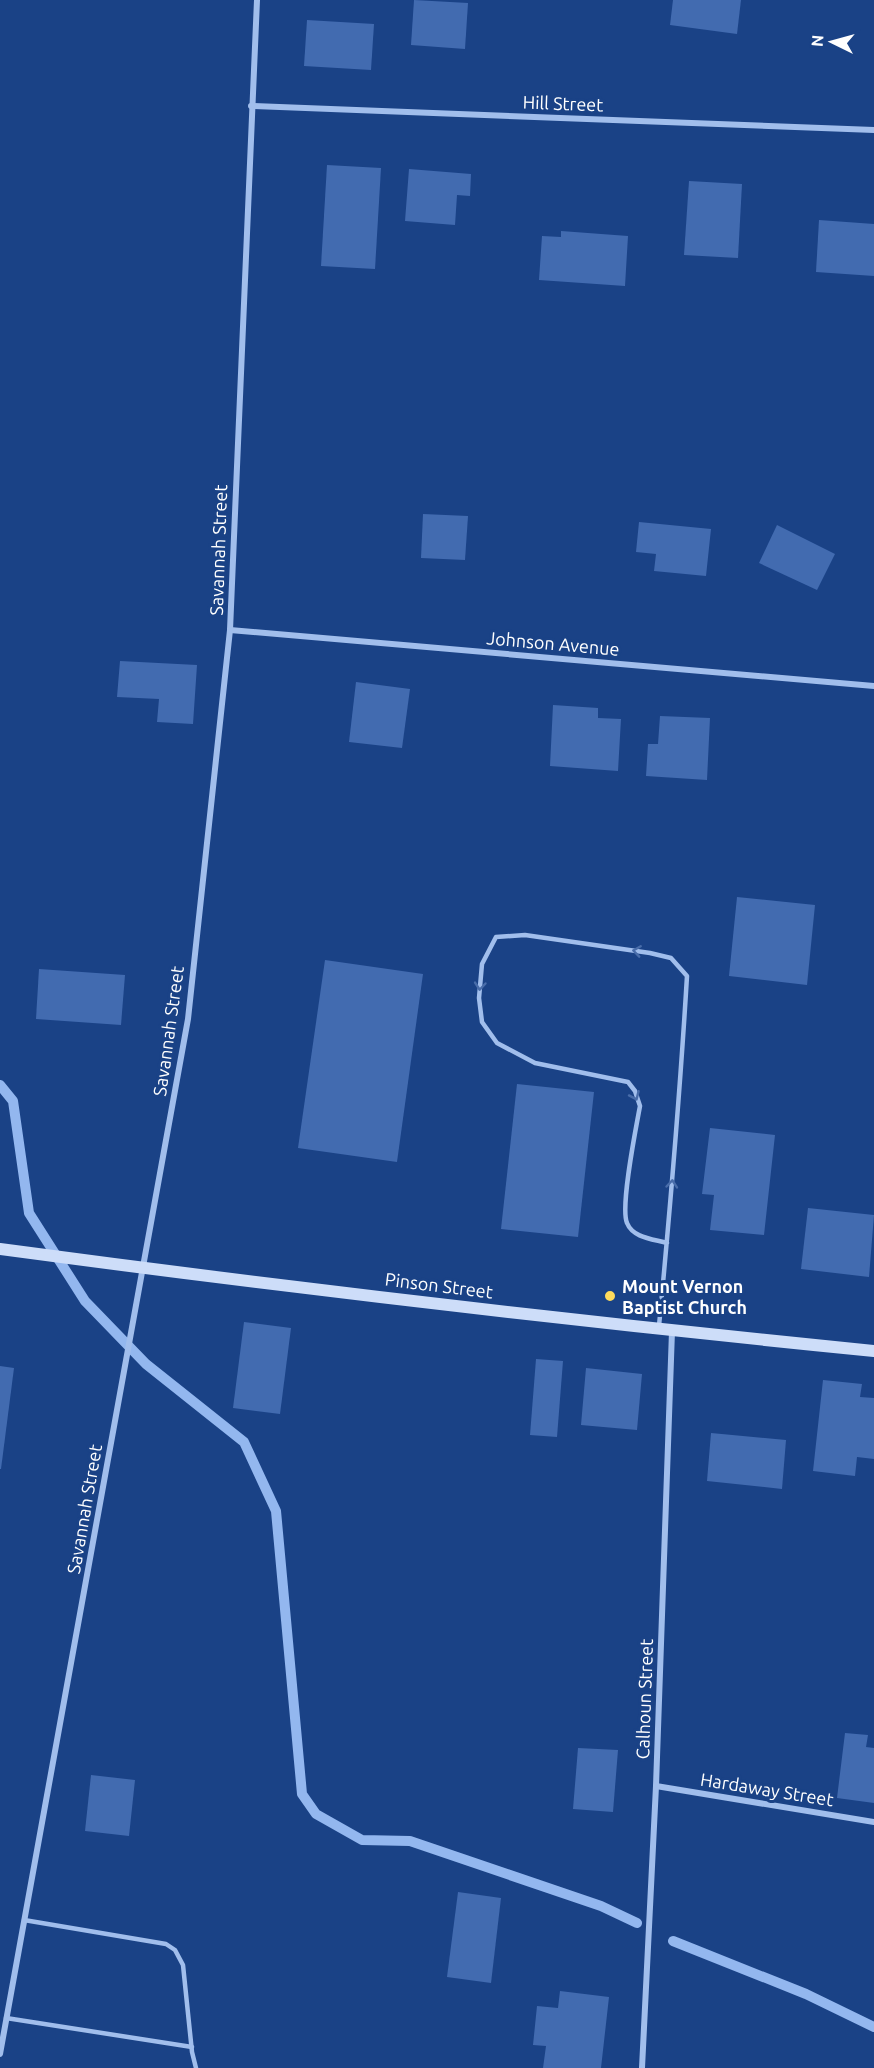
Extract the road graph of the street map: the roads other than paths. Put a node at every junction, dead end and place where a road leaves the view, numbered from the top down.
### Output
1 (257, 0) edge
2 (251, 106) junction
3 (874, 130) edge
4 (230, 630) junction
5 (874, 686) edge
6 (667, 1243) junction
7 (0, 1249) edge
8 (144, 1268) junction
9 (659, 1329) junction
10 (672, 1331) junction
11 (874, 1351) edge
12 (656, 1786) junction
13 (874, 1822) edge
14 (24, 1920) junction
15 (6, 2018) junction
16 (192, 2047) junction
17 (0, 2054) edge
18 (196, 2068) edge
19 (642, 2068) edge

1 - 2 street, Savannah Street
2 - 3 street, Hill Street
2 - 4 street, Savannah Street
4 - 5 street, Johnson Avenue
4 - 8 street, Savannah Street
6 -> 6 lane
6 - 9 lane
7 - 8 street, Pinson Street
8 - 9 street, Pinson Street
8 - 14 street, Savannah Street
9 - 10 street, Pinson Street
10 - 11 street, Pinson Street
10 - 12 street, Calhoun Street
12 - 13 street, Hardaway Street
12 - 19 street, Calhoun Street
14 - 15 street, Savannah Street
14 - 16 lane
15 - 16 lane
15 - 17 street, Savannah Street
16 - 18 lane

